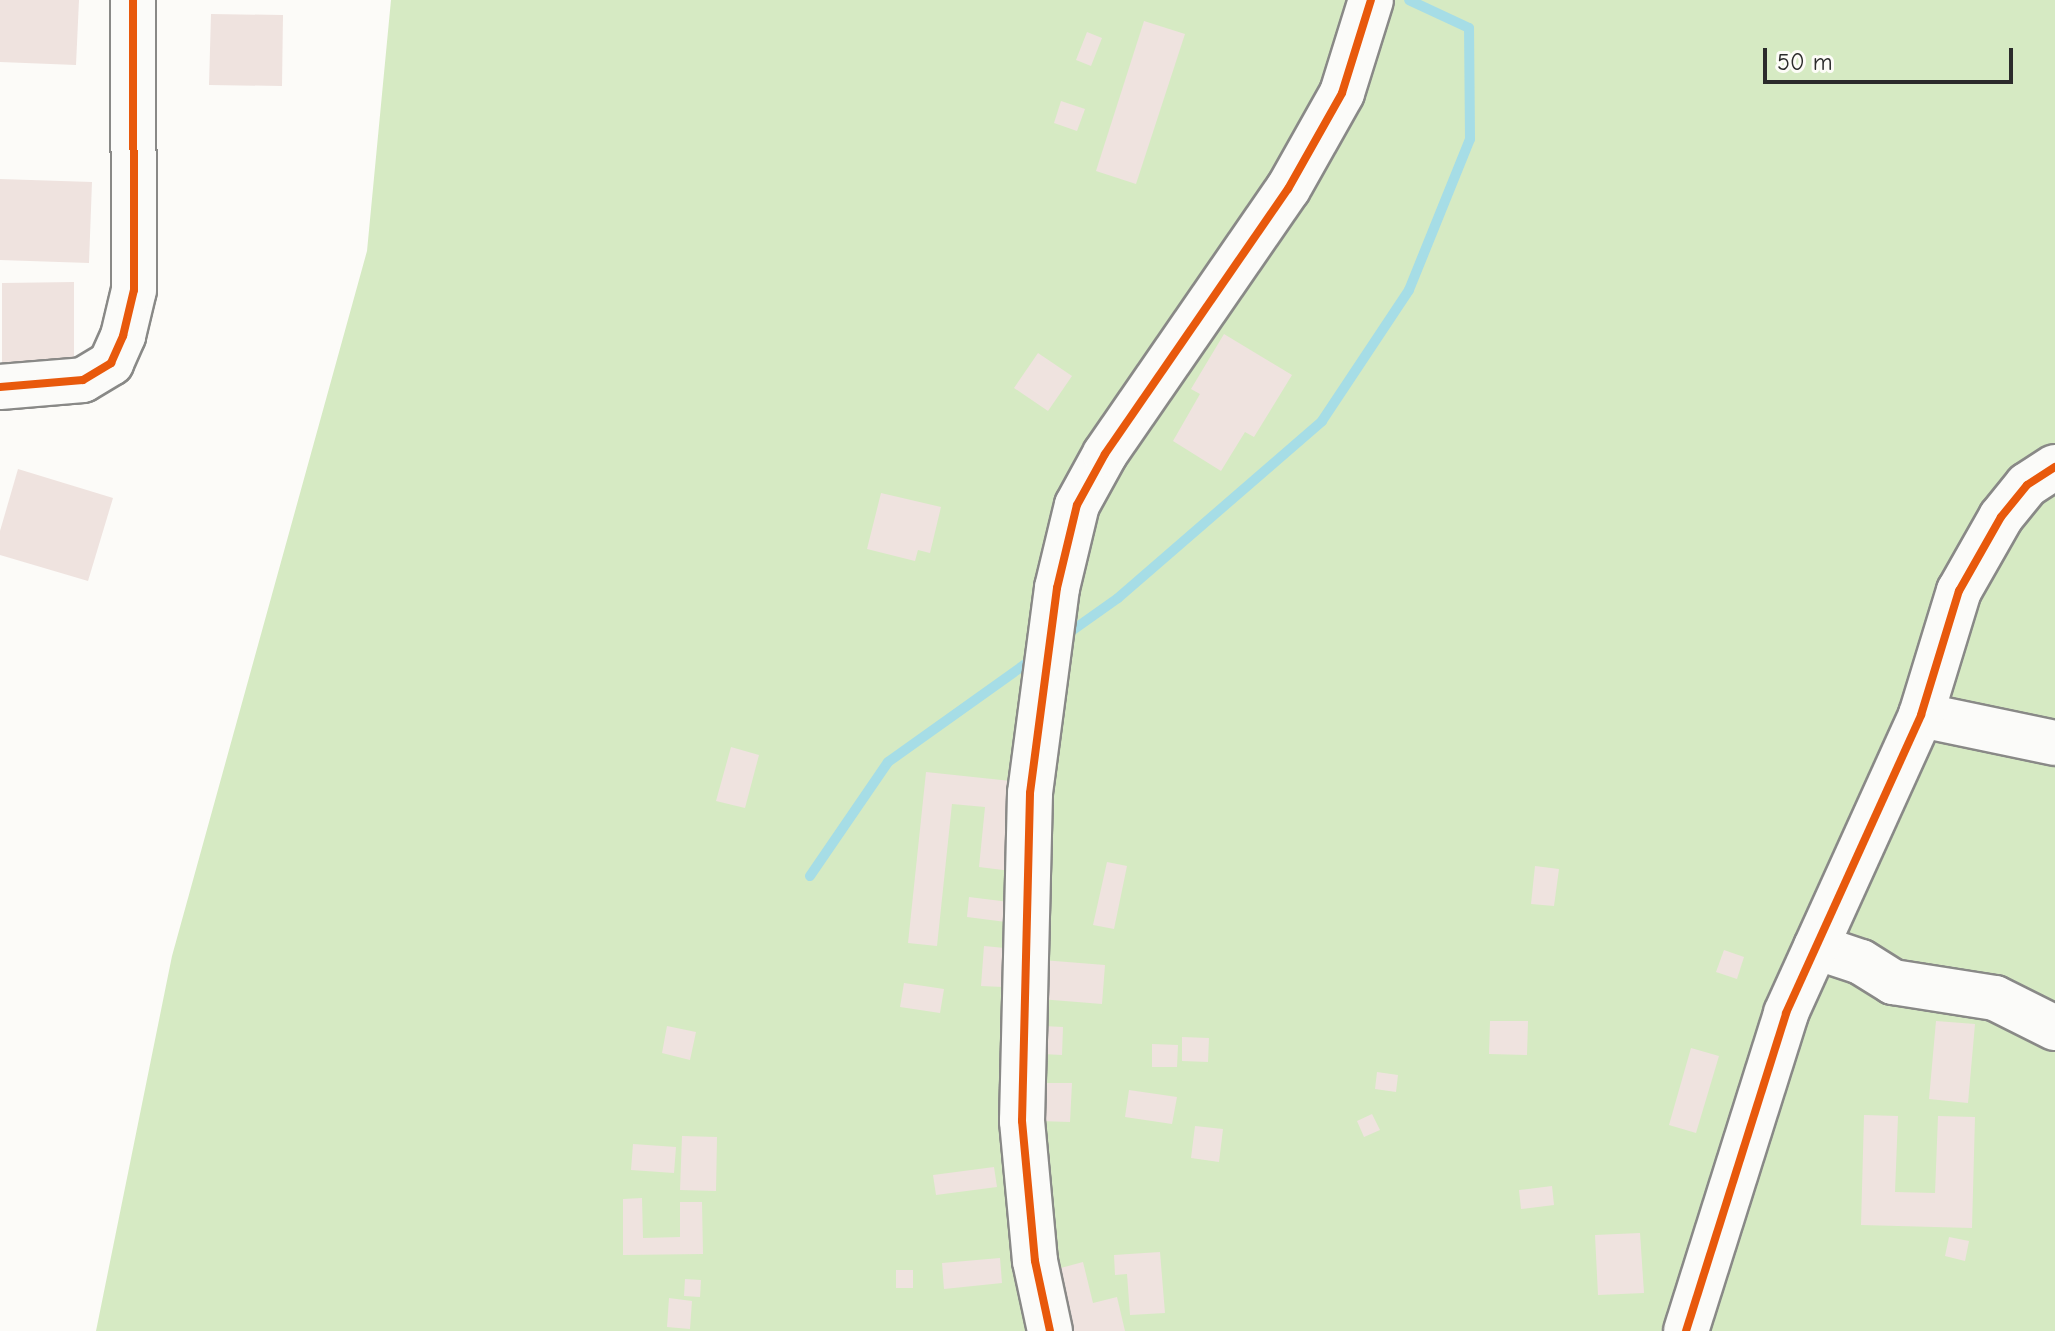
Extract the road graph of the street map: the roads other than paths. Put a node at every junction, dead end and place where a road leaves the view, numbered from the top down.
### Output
1 (133, 0) edge
2 (1371, 0) edge
3 (0, 387) edge
4 (2055, 467) edge
5 (1921, 715) junction
6 (2055, 743) edge
7 (1816, 947) junction
8 (2055, 1028) edge
9 (1050, 1331) edge
10 (1686, 1331) edge

1 - 3 street
2 - 9 street
4 - 5 street
5 - 6 street
5 - 7 street
7 - 8 street
7 - 10 street

